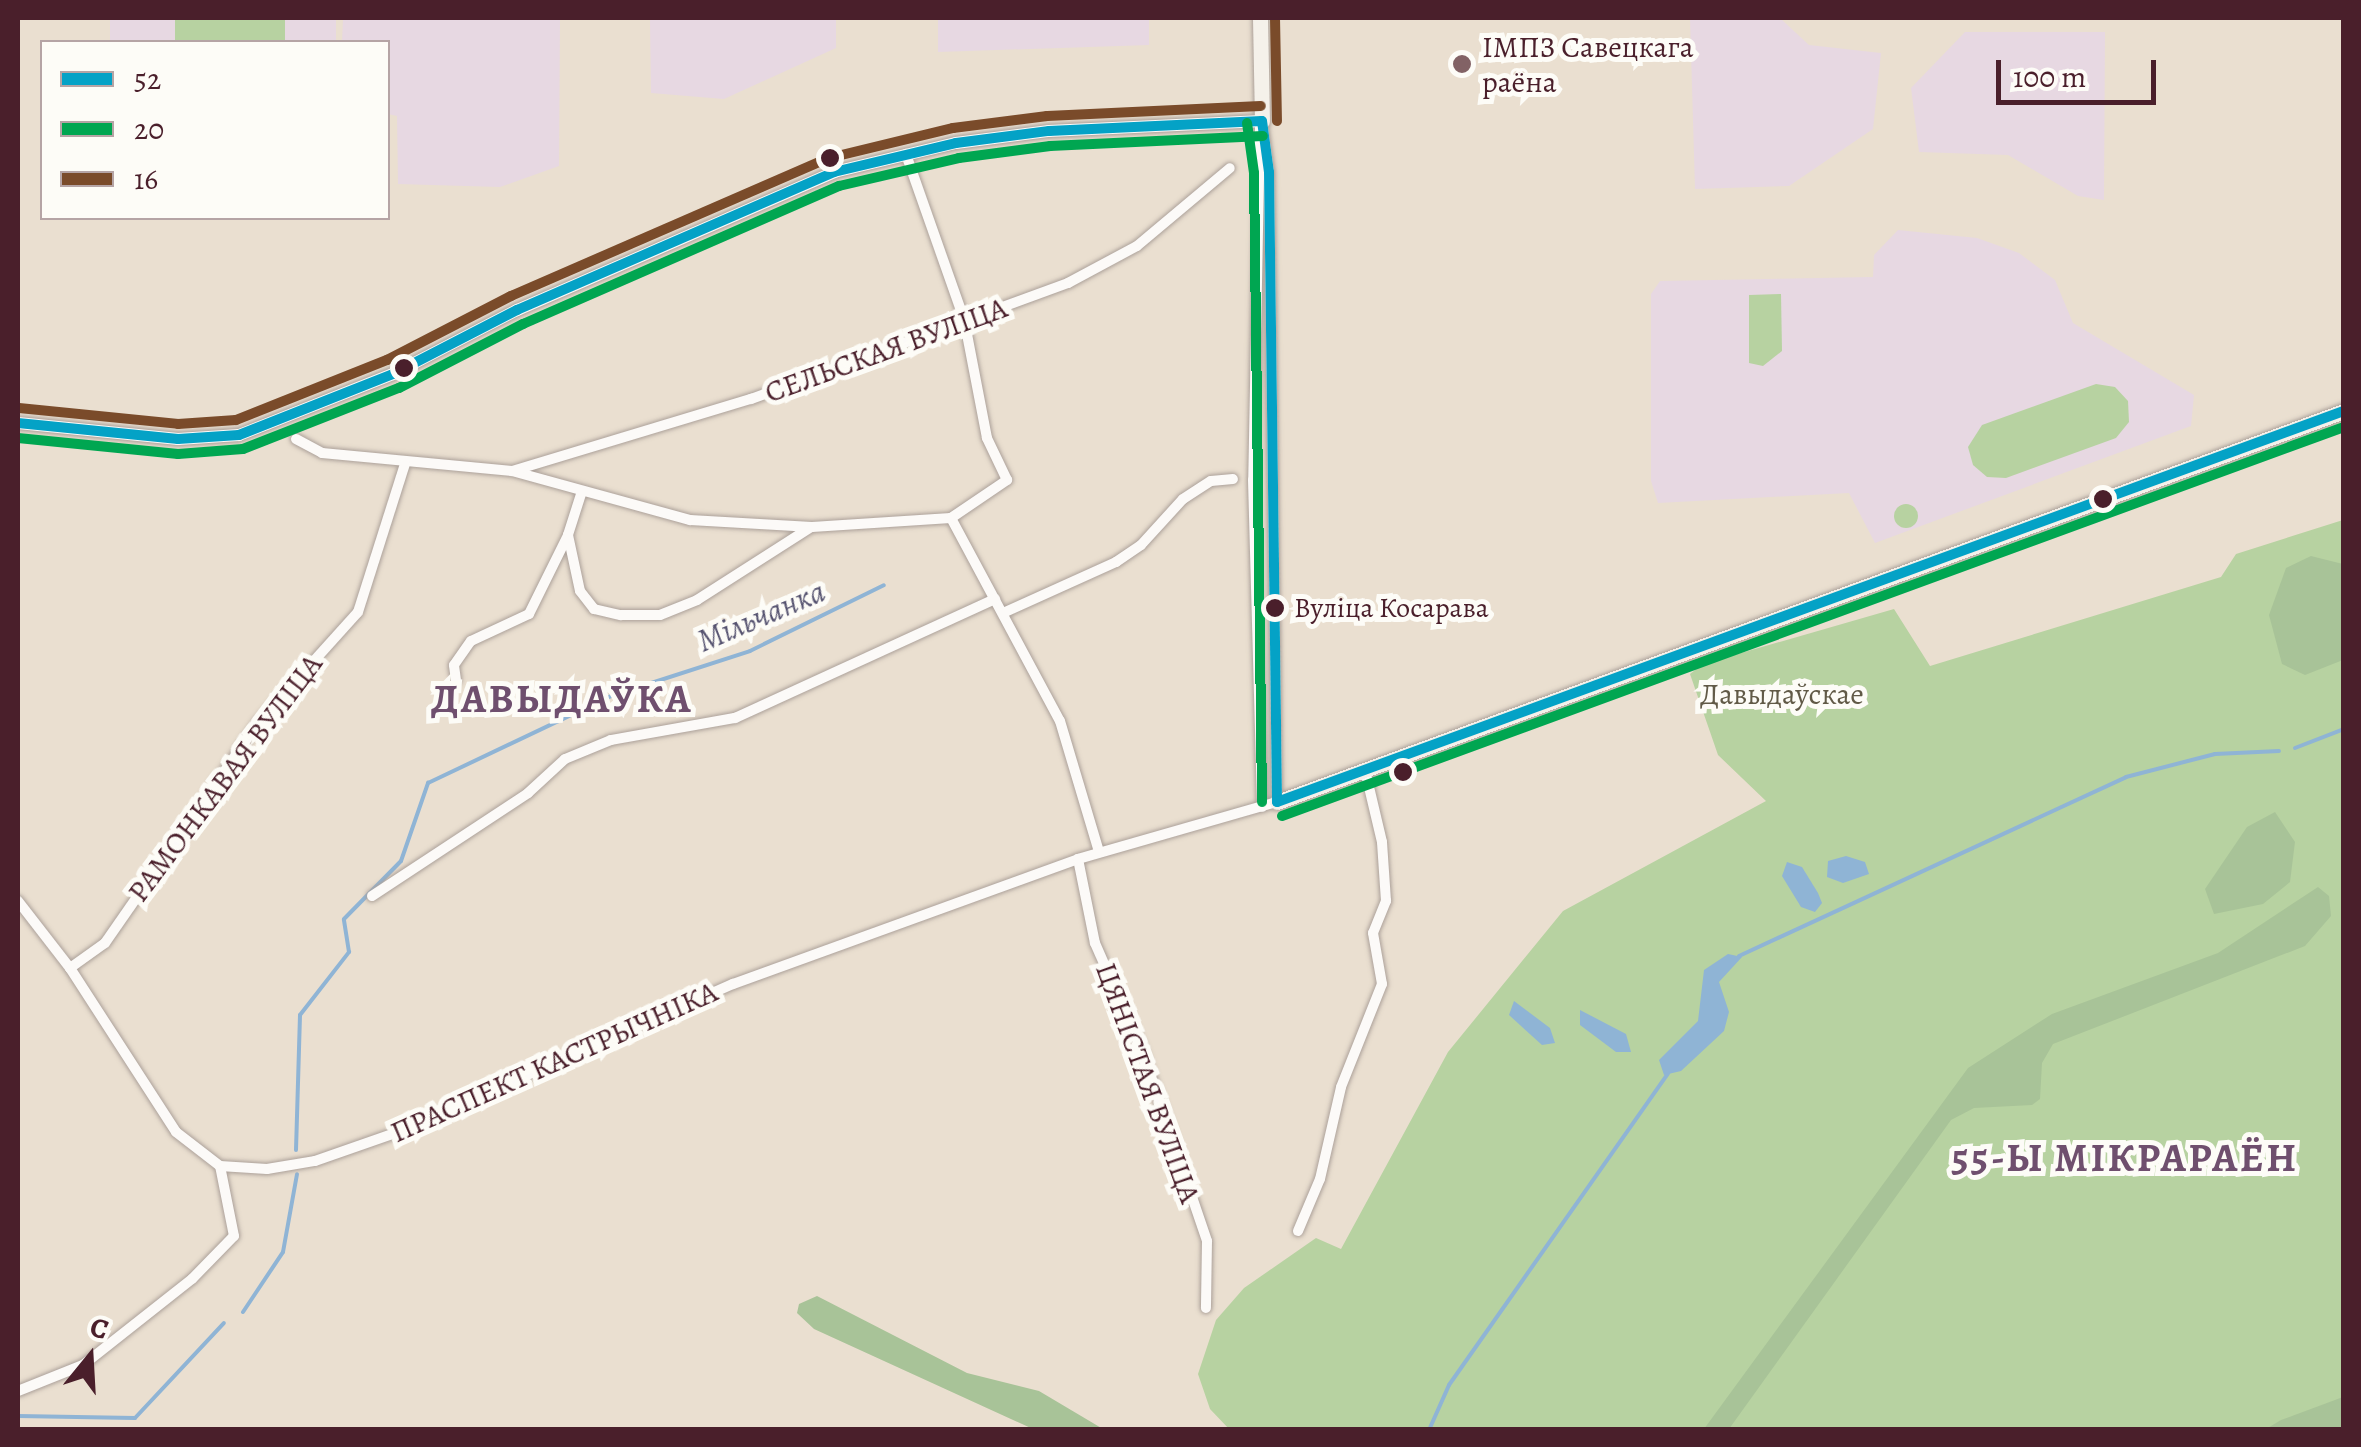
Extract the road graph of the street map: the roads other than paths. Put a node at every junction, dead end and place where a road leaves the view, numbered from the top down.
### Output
1 (1260, 18) edge
2 (1262, 120) junction
3 (906, 154) junction
4 (1230, 168) dead end
5 (964, 320) junction
6 (2344, 412) edge
7 (18, 423) edge
8 (296, 439) dead end
9 (404, 464) junction
10 (512, 471) junction
11 (1232, 480) dead end
12 (582, 490) junction
13 (952, 518) junction
14 (812, 527) junction
15 (568, 534) junction
16 (995, 599) junction
17 (1004, 613) junction
18 (456, 680) dead end
19 (1365, 770) junction
20 (1270, 804) junction
21 (1099, 852) junction
22 (1078, 859) junction
23 (372, 896) dead end
24 (18, 901) edge
25 (70, 968) junction
26 (220, 1166) junction
27 (1298, 1231) dead end
28 (1206, 1308) dead end
29 (18, 1391) edge

1 - 2 main road
2 - 3 street
2 - 20 street
3 - 5 street
3 - 7 street
4 - 5 street, СЕЛЬСКАЯ ВУЛІЦА
5 - 10 street, СЕЛЬСКАЯ ВУЛІЦА
5 - 13 street
6 - 19 main road
8 - 9 street
9 - 10 street
9 - 25 street, РАМОНКАВАЯ ВУЛІЦА
10 - 12 street
11 - 17 street
12 - 14 street
12 - 15 street
13 - 14 street
13 - 16 street
14 - 15 street
15 - 18 street
16 - 17 street
16 - 23 street
17 - 21 street
19 - 20 main road
19 - 27 street
20 - 21 street, ПРАСПЕКТ КАСТРЫЧНІКА
21 - 22 street, ПРАСПЕКТ КАСТРЫЧНІКА
22 - 26 street, ПРАСПЕКТ КАСТРЫЧНІКА
22 - 28 street, ЦЯНІСТАЯ ВУЛІЦА
24 - 25 street
25 - 26 street
26 - 29 street

